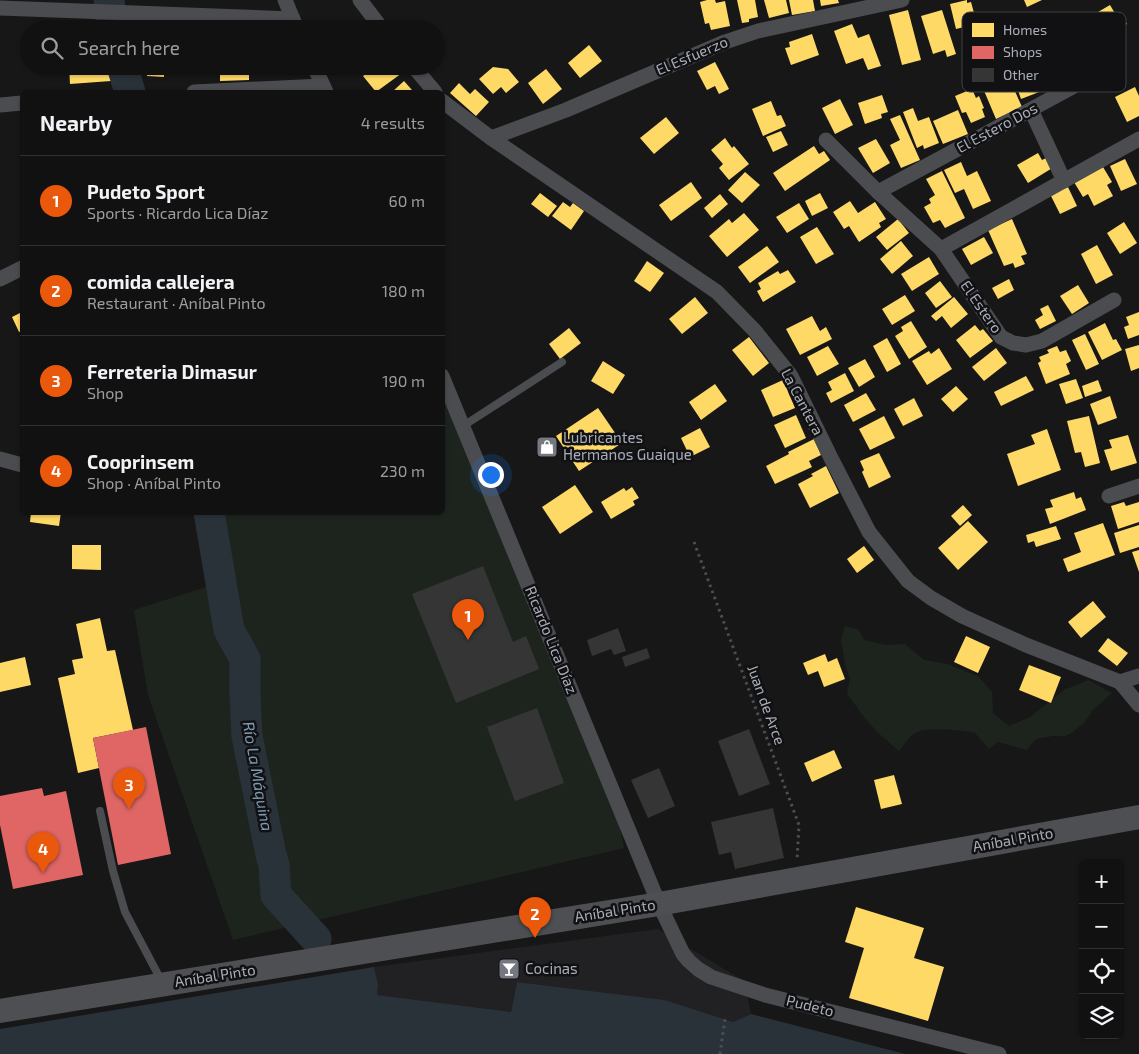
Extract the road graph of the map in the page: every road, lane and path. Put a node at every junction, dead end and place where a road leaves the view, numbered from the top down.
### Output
1 (285, 0) edge
2 (360, 0) edge
3 (902, 0) edge
4 (18, 4) edge
5 (0, 8) edge
6 (232, 20) edge
7 (293, 20) edge
8 (375, 20) edge
9 (318, 75) edge
10 (421, 75) edge
11 (324, 90) edge
12 (433, 90) edge
13 (1064, 92) edge
14 (445, 102) edge
15 (20, 104) edge
16 (0, 105) edge
17 (1031, 110) junction
18 (491, 138) junction
19 (1139, 139) edge
20 (826, 140) dead end
21 (1064, 181) junction
22 (878, 192) junction
23 (941, 249) junction
24 (20, 269) edge
25 (0, 279) edge
26 (1114, 300) dead end
27 (562, 362) dead end
28 (445, 383) edge
29 (463, 426) junction
30 (0, 459) edge
31 (20, 464) edge
32 (1139, 486) edge
33 (1109, 496) dead end
34 (694, 542) dead end
35 (1139, 676) edge
36 (1120, 682) junction
37 (1139, 705) edge
38 (100, 811) dead end
39 (1138, 819) edge
40 (794, 879) junction
41 (659, 904) junction
42 (164, 984) junction
43 (0, 1011) edge
44 (725, 1019) dead end
45 (720, 1054) edge
46 (999, 1054) edge

1 - 7 street
2 - 8 street
3 - 18 street, El Esfuerzo
4 - 5 street
4 - 6 street
9 - 11 street
10 - 12 street
13 - 17 street, El Estero Dos
14 - 18 street, La Cantera
15 - 16 street
17 - 21 street
17 - 22 street, El Estero Dos
18 - 36 street, La Cantera
19 - 21 street
20 - 22 street, El Estero
21 - 23 street
22 - 23 street, El Estero
23 - 26 street, El Estero
24 - 25 street
27 - 29 lane
28 - 29 street, Ricardo Lica Díaz
29 - 41 street, Ricardo Lica Díaz
30 - 31 street
32 - 33 street
34 - 40 path, Juan de Arce
35 - 36 street
36 - 37 street, La Cantera
38 - 42 lane
39 - 40 main road, Aníbal Pinto
40 - 41 main road, Aníbal Pinto
41 - 42 main road, Aníbal Pinto
41 - 46 street, Pudeto
42 - 43 main road, Aníbal Pinto
44 - 45 path

